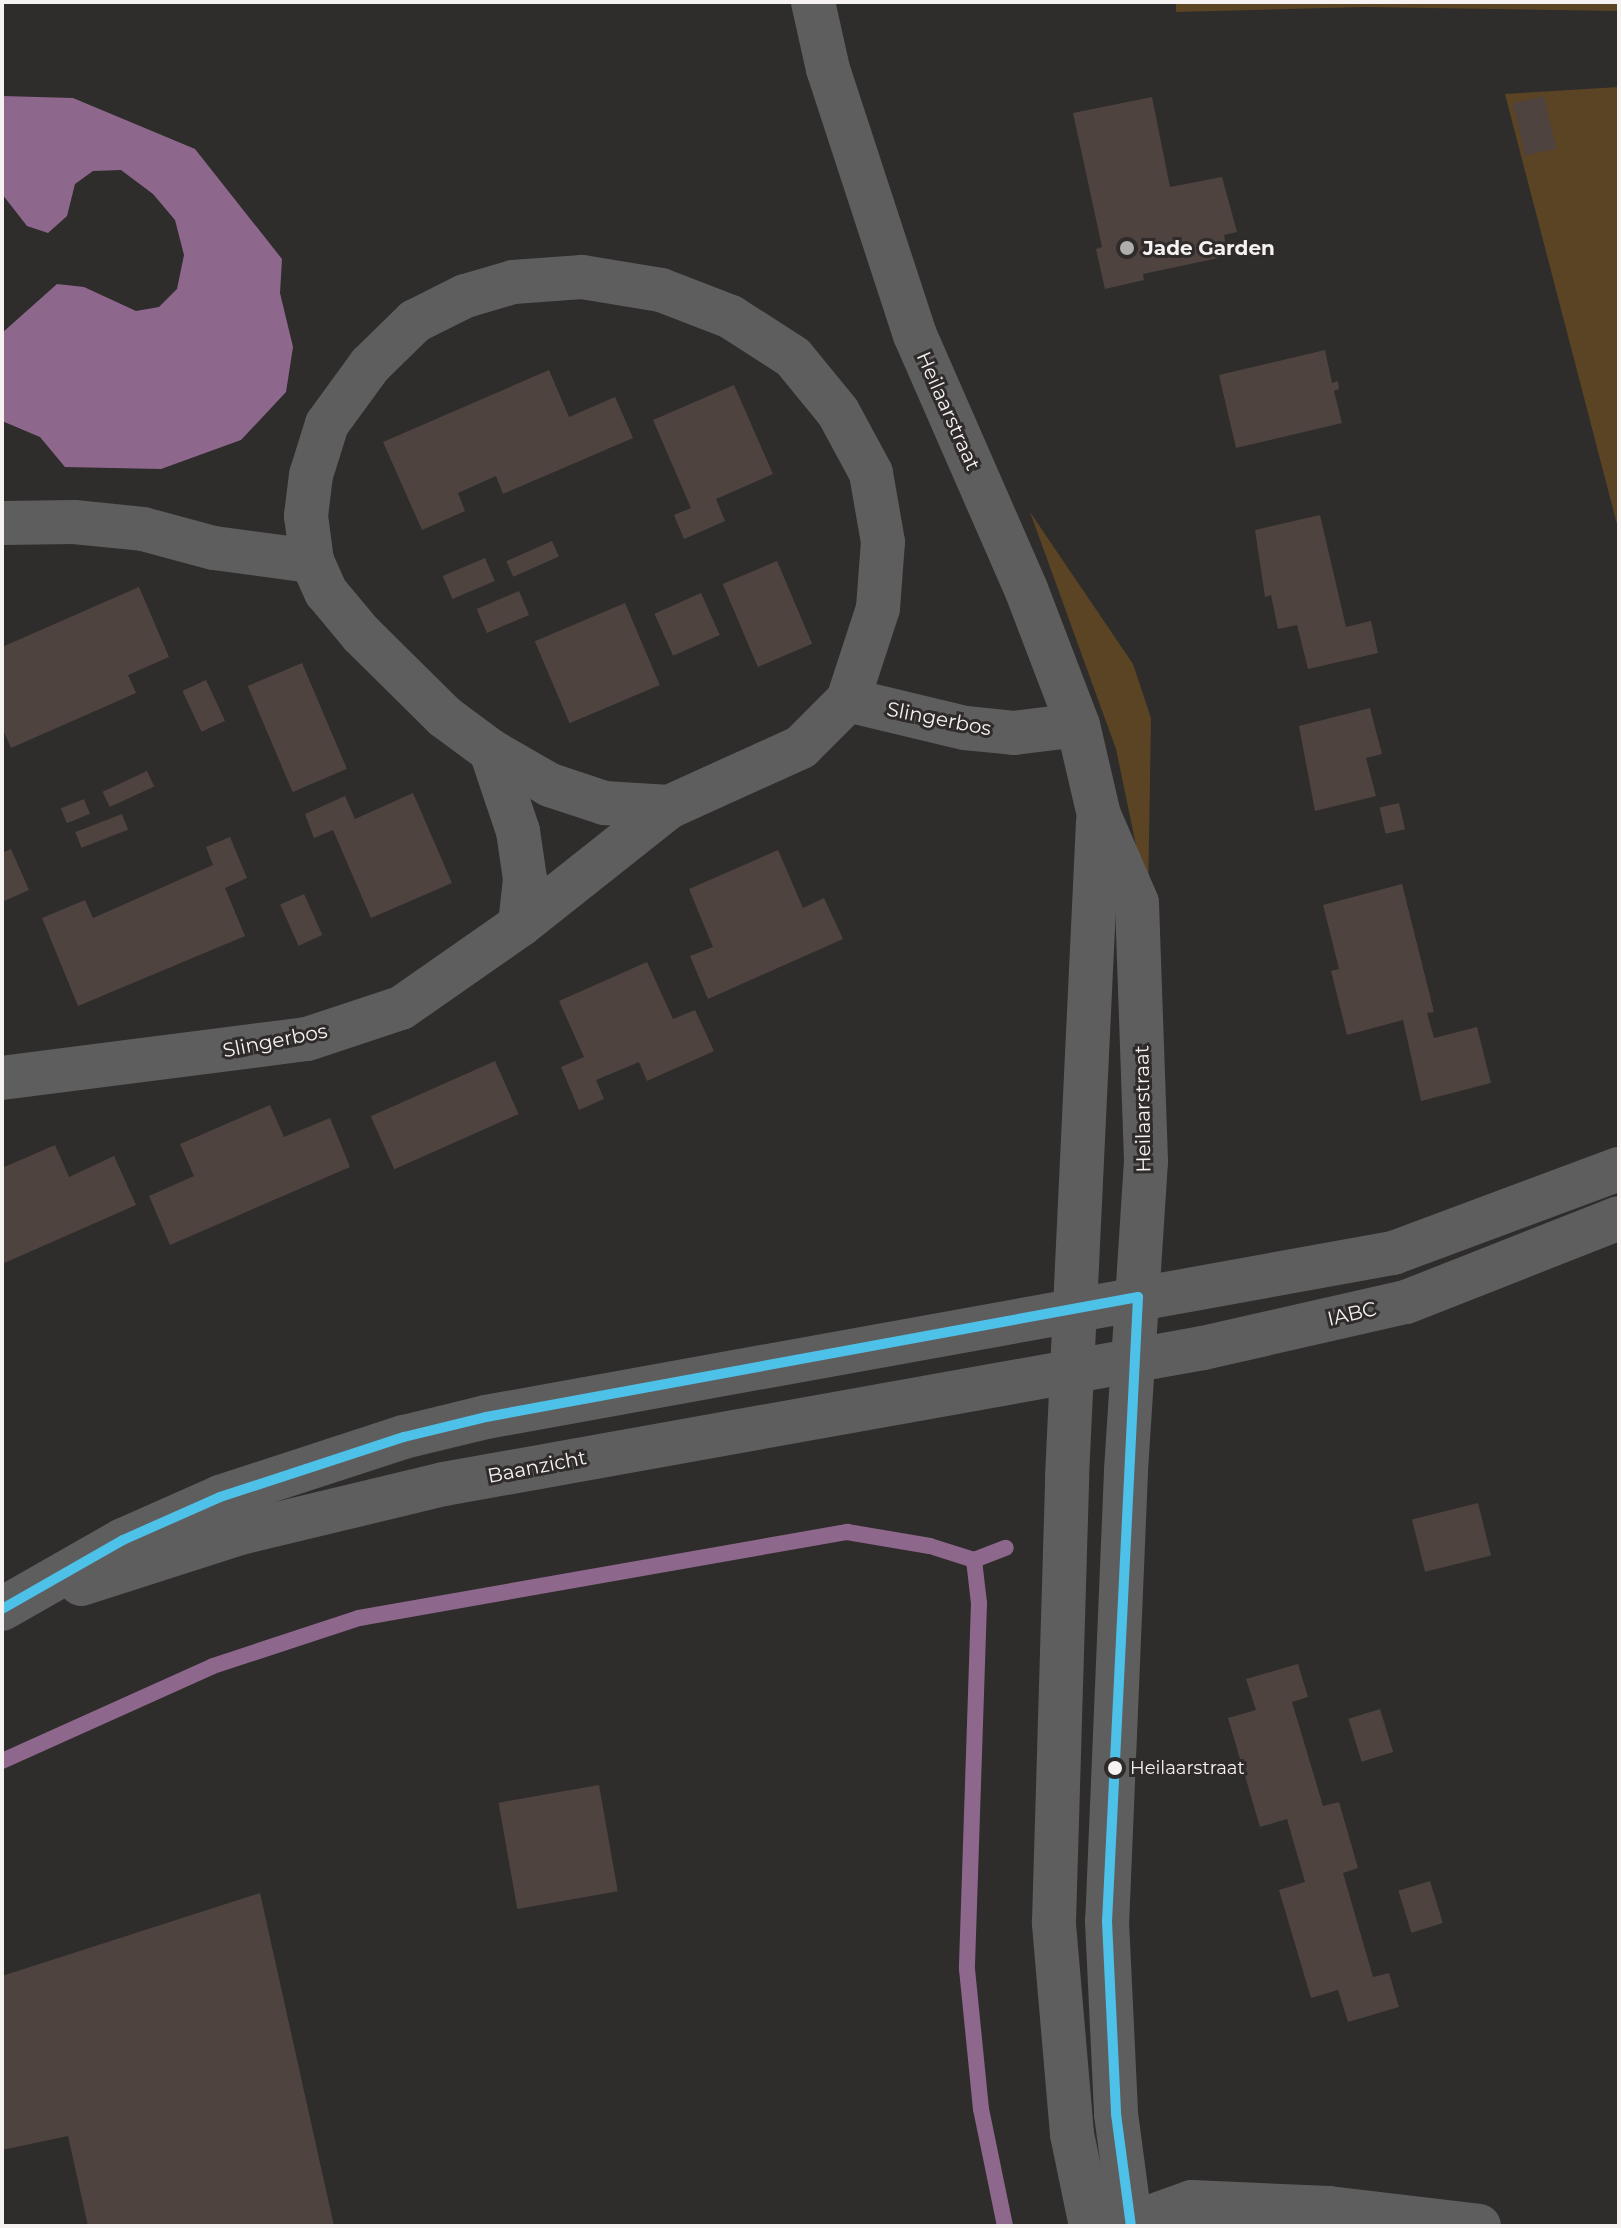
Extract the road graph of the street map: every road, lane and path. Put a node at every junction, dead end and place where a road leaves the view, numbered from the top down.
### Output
1 (813, 2) edge
2 (2, 523) edge
3 (312, 561) junction
4 (848, 700) junction
5 (1078, 725) junction
6 (491, 751) junction
7 (669, 807) junction
8 (1099, 815) junction
9 (520, 925) junction
10 (2, 1078) edge
11 (1619, 1169) edge
12 (1619, 1218) edge
13 (1138, 1297) junction
14 (1076, 1308) junction
15 (1133, 1359) junction
16 (1073, 1370) junction
17 (6, 1607) edge
18 (1119, 2226) edge
19 (1479, 2226) edge

1 - 5 street, Heilaarstraat
2 - 3 street
3 - 4 street, Slingerbos
3 - 6 street, Slingerbos
4 - 5 street, Slingerbos
4 - 7 street, Slingerbos
5 - 8 street, Heilaarstraat
6 - 7 street, Slingerbos
6 - 9 street
7 - 9 street, Slingerbos
8 - 13 street, Heilaarstraat
8 - 14 street, Heilaarstraat
9 - 10 street, Slingerbos
11 - 13 street
12 - 15 street, IABC
13 - 14 street, Baanzicht
13 - 15 street, Heilaarstraat
14 - 16 street, Heilaarstraat
14 - 17 street, Baanzicht
15 - 16 street, IABC
15 - 18 street, Heilaarstraat
16 - 17 street, Baanzicht
16 - 18 street, Heilaarstraat
18 - 19 street

